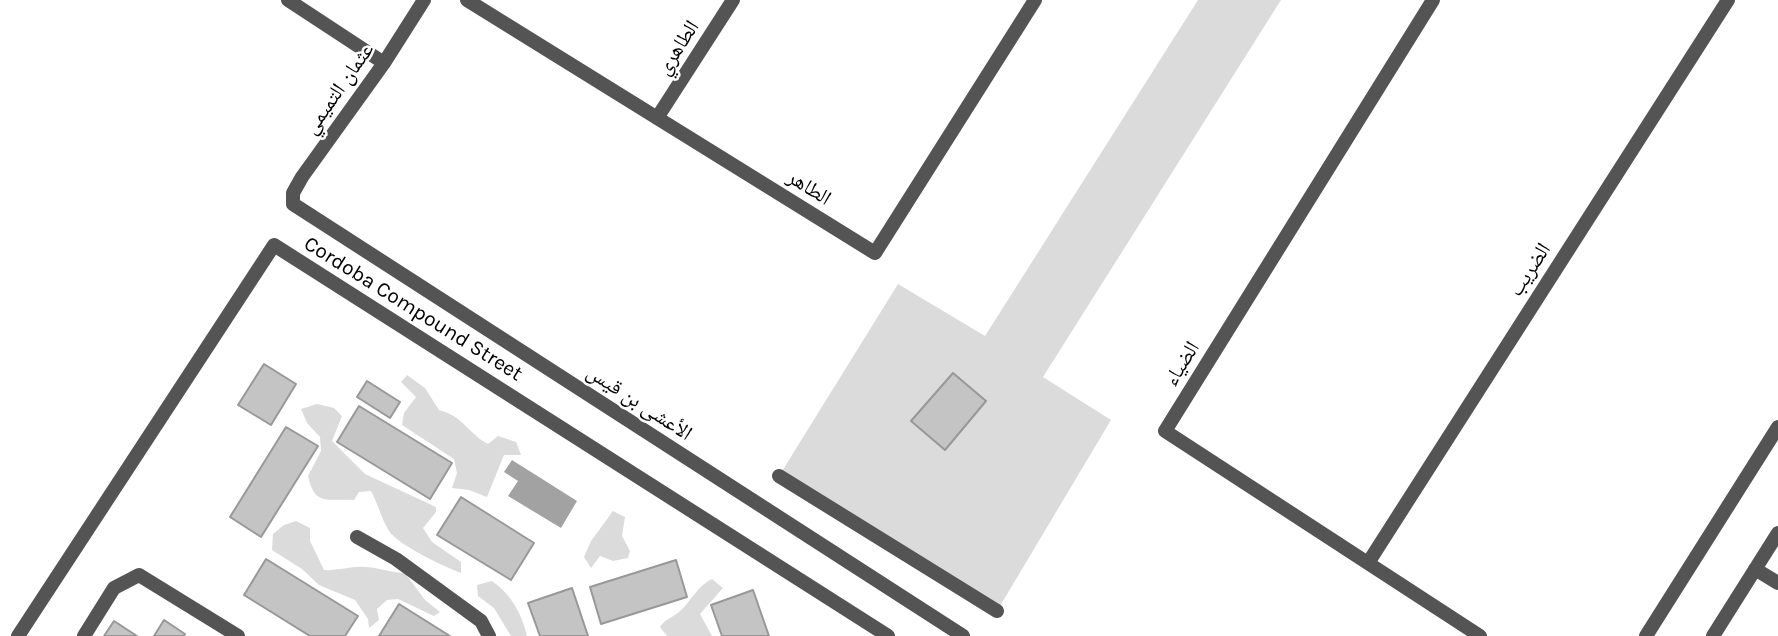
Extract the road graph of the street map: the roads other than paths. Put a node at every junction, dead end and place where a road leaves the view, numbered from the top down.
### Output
1 (288, 0) edge
2 (424, 0) edge
3 (467, 0) edge
4 (733, 0) edge
5 (1035, 0) edge
6 (1433, 0) edge
7 (1728, 0) edge
8 (384, 63) junction
9 (657, 118) junction
10 (293, 204) joint
11 (1776, 436) edge
12 (779, 476) dead end
13 (1778, 533) edge
14 (357, 537) dead end
15 (1368, 563) junction
16 (1755, 569) junction
17 (1778, 583) edge
18 (997, 611) dead end
19 (18, 636) edge
20 (84, 636) edge
21 (238, 636) edge
22 (489, 636) edge
23 (888, 636) edge
24 (963, 636) edge
25 (1480, 636) edge
26 (1646, 636) edge
27 (1713, 636) edge

1 - 8 street
2 - 8 street, عثمان التميمي
3 - 9 street, الطاهر
4 - 9 street, الطاهري
5 - 9 street, الطاهر
6 - 15 street, الضياء
7 - 15 street, الضريب
8 - 10 street, عثمان التميمي
10 - 24 street, الأعشى بن قيس
11 - 26 street
12 - 18 street
13 - 16 street
14 - 22 street
15 - 25 street, الضياء
16 - 17 street
16 - 27 street
19 - 23 street, Cordoba Compound Street
20 - 21 street

